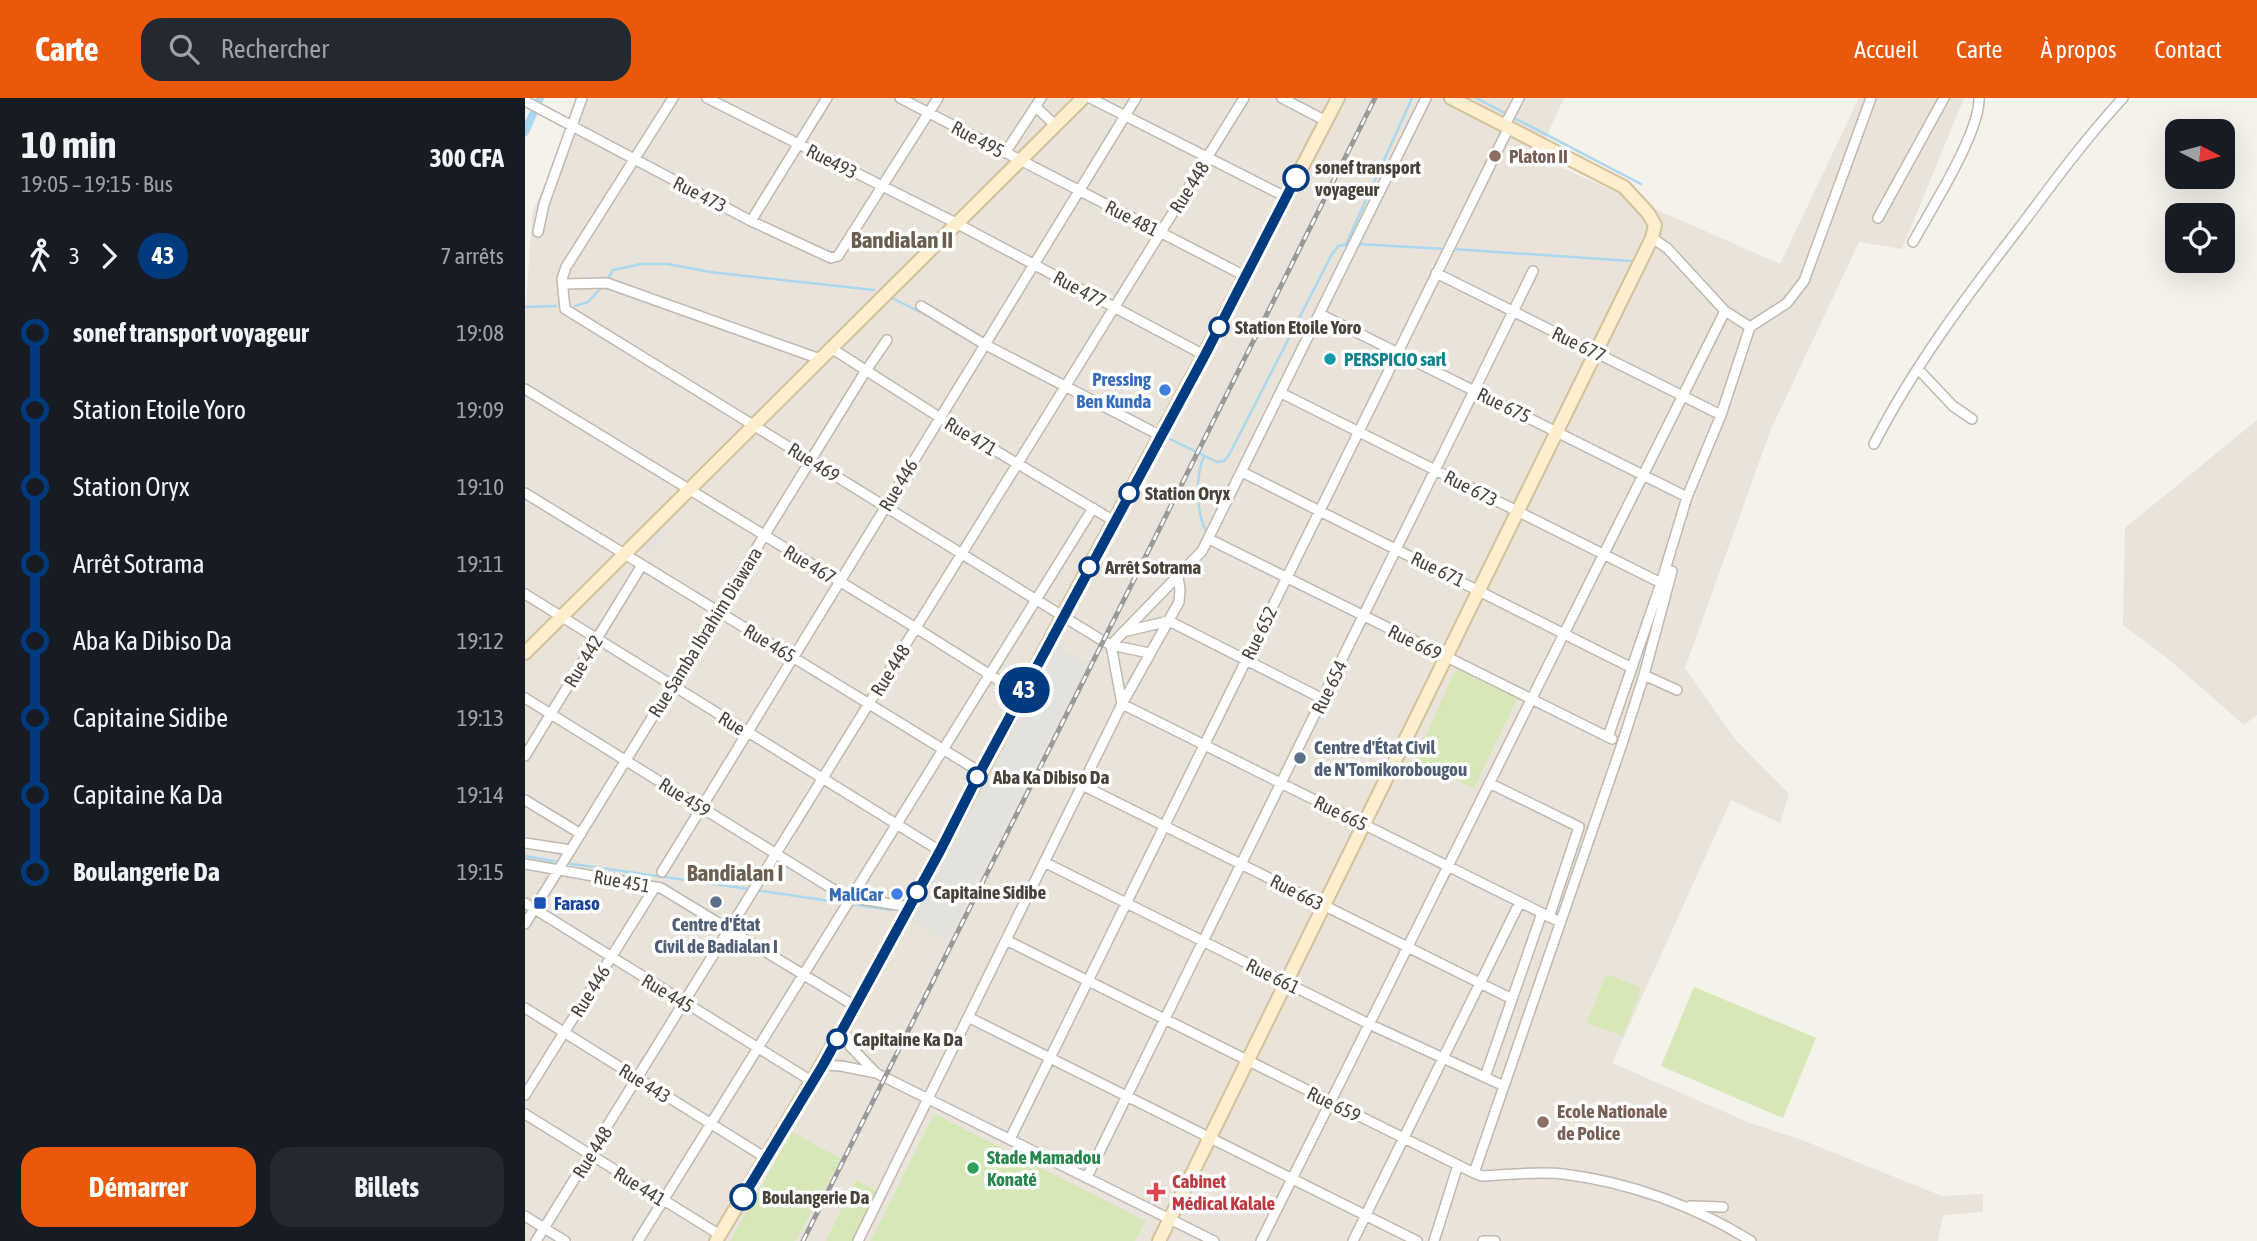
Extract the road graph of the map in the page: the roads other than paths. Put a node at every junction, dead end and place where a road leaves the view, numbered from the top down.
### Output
1 (583, 98) edge
2 (673, 98) edge
3 (707, 98) edge
4 (827, 98) edge
5 (900, 98) edge
6 (937, 98) edge
7 (1041, 98) edge
8 (1083, 98) edge
9 (1090, 98) edge
10 (1136, 98) edge
11 (1244, 98) edge
12 (1282, 98) edge
13 (1338, 98) edge
14 (1426, 98) edge
15 (1451, 98) edge
16 (1519, 98) edge
17 (1871, 98) edge
18 (1944, 98) edge
19 (1979, 98) edge
20 (2123, 98) edge
21 (525, 101) edge
22 (1036, 107) junction
23 (928, 113) junction
24 (1124, 115) junction
25 (1326, 121) junction
26 (568, 124) junction
27 (1055, 125) junction
28 (1507, 126) junction
29 (799, 144) junction
30 (1005, 153) junction
31 (1207, 157) junction
32 (635, 160) junction
33 (1019, 160) junction
34 (883, 186) junction
35 (1078, 190) junction
36 (1286, 197) junction
37 (1878, 218) dead end
38 (751, 221) junction
39 (956, 223) junction
40 (538, 232) dead end
41 (1161, 233) junction
42 (1652, 238) junction
43 (1913, 242) dead end
44 (1032, 264) junction
45 (1533, 271) dead end
46 (1436, 273) junction
47 (1245, 276) junction
48 (563, 284) junction
49 (921, 306) dead end
50 (1114, 307) junction
51 (1725, 310) junction
52 (1513, 312) junction
53 (1320, 314) junction
54 (1750, 327) junction
55 (887, 340) dead end
56 (984, 344) junction
57 (831, 348) junction
58 (1397, 352) junction
59 (1596, 352) junction
60 (1205, 355) junction
61 (820, 359) junction
62 (1918, 369) junction
63 (865, 372) junction
64 (1066, 386) junction
65 (525, 389) edge
66 (1474, 391) junction
67 (1281, 393) junction
68 (1682, 396) junction
69 (1721, 415) junction
70 (939, 417) junction
71 (1972, 419) dead end
72 (754, 425) junction
73 (1358, 432) junction
74 (1557, 432) junction
75 (1161, 436) junction
76 (1874, 444) dead end
77 (811, 460) junction
78 (1018, 463) junction
79 (1435, 470) junction
80 (1242, 472) junction
81 (1643, 475) junction
82 (689, 489) junction
83 (525, 494) edge
84 (1688, 497) junction
85 (885, 506) junction
86 (1093, 508) junction
87 (1320, 510) junction
88 (1518, 511) junction
89 (1114, 521) junction
90 (764, 536) junction
91 (1209, 539) junction
92 (1397, 549) junction
93 (963, 553) junction
94 (624, 554) junction
95 (1604, 554) junction
96 (642, 565) junction
97 (1672, 571) dead end
98 (1178, 577) junction
99 (1286, 578) junction
100 (839, 581) junction
101 (1661, 583) junction
102 (1479, 590) junction
103 (525, 594) edge
104 (1036, 600) junction
105 (718, 611) junction
106 (561, 616) junction
107 (1363, 616) junction
108 (1062, 617) junction
109 (1169, 621) junction
110 (916, 628) junction
111 (1126, 631) junction
112 (1564, 633) junction
113 (597, 639) junction
114 (1111, 645) junction
115 (525, 653) edge
116 (1149, 653) junction
117 (793, 657) junction
118 (1446, 657) junction
119 (1246, 660) junction
120 (1632, 668) junction
121 (989, 675) junction
122 (1644, 675) junction
123 (673, 685) junction
124 (1677, 690) dead end
125 (1022, 695) junction
126 (525, 698) edge
127 (1322, 699) junction
128 (1531, 699) junction
129 (869, 704) junction
130 (1122, 704) junction
131 (551, 714) junction
132 (747, 732) junction
133 (1608, 737) junction
134 (1622, 744) junction
135 (1204, 745) junction
136 (943, 749) junction
137 (525, 756) edge
138 (627, 761) junction
139 (980, 772) junction
140 (823, 778) junction
141 (1281, 783) junction
142 (1489, 783) junction
143 (1083, 785) junction
144 (525, 800) edge
145 (701, 807) junction
146 (897, 824) junction
147 (1164, 825) junction
148 (1364, 825) junction
149 (581, 834) junction
150 (525, 843) edge
151 (940, 851) junction
152 (776, 853) junction
153 (569, 854) junction
154 (1044, 862) junction
155 (525, 864) edge
156 (1241, 864) junction
157 (1448, 866) junction
158 (559, 870) junction
159 (661, 872) dead end
160 (655, 887) junction
161 (849, 897) junction
162 (1520, 902) junction
163 (525, 903) edge
164 (1126, 903) junction
165 (1324, 905) junction
166 (909, 907) junction
167 (535, 909) junction
168 (1546, 915) junction
169 (1560, 922) junction
170 (525, 924) edge
171 (729, 930) junction
172 (1006, 940) junction
173 (1203, 942) junction
174 (1408, 947) junction
175 (611, 958) junction
176 (804, 975) junction
177 (1088, 981) junction
178 (1286, 983) junction
179 (1480, 983) junction
180 (1512, 999) junction
181 (684, 1003) junction
182 (855, 1006) junction
183 (525, 1008) edge
184 (968, 1017) junction
185 (1165, 1019) junction
186 (1369, 1024) junction
187 (844, 1027) junction
188 (564, 1032) junction
189 (758, 1049) junction
190 (1050, 1058) junction
191 (1443, 1058) junction
192 (1248, 1060) junction
193 (823, 1065) junction
194 (876, 1073) junction
195 (1485, 1077) junction
196 (637, 1078) junction
197 (813, 1082) junction
198 (1504, 1086) junction
199 (525, 1095) edge
200 (1126, 1097) junction
201 (928, 1098) junction
202 (1330, 1101) junction
203 (525, 1114) edge
204 (711, 1124) junction
205 (1210, 1138) junction
206 (1404, 1138) junction
207 (1010, 1139) junction
208 (590, 1154) junction
209 (766, 1158) junction
210 (1458, 1165) junction
211 (1474, 1172) junction
212 (1087, 1177) junction
213 (1292, 1179) junction
214 (663, 1200) junction
215 (1680, 1205) junction
216 (1723, 1207) dead end
217 (525, 1216) edge
218 (1366, 1216) junction
219 (1170, 1219) junction
220 (544, 1228) junction
221 (718, 1238) edge
222 (536, 1241) edge
223 (565, 1241) edge
224 (638, 1241) edge
225 (857, 1241) edge
226 (1159, 1241) edge
227 (1214, 1241) edge
228 (1261, 1241) edge
229 (1353, 1241) edge
230 (1417, 1241) edge
231 (1434, 1241) edge
232 (1483, 1241) edge
233 (1495, 1241) edge
234 (1751, 1241) edge

1 - 26 street
2 - 32 street
3 - 29 street, Rue493
4 - 29 street
5 - 23 street, Rue 495
6 - 23 street
7 - 22 street
8 - 27 street
9 - 24 street
10 - 24 street, Rue 446
11 - 31 street, Rue 448
12 - 25 street
13 - 25 street
14 - 53 street
15 - 28 street
16 - 28 street, Rue 652
17 - 54 street
18 - 37 street
19 - 43 street
20 - 62 street
21 - 26 street, Rue 473
22 - 27 street
22 - 30 street
23 - 30 street, Rue 495
23 - 34 street
24 - 31 street
24 - 35 street, Rue 446
25 - 36 street
26 - 32 street, Rue 473
26 - 40 street
27 - 33 street
28 - 42 street
28 - 46 street, Rue 652
29 - 34 street, Rue493
29 - 38 street
30 - 33 street, Rue 495
31 - 36 street
31 - 41 street, Rue 448
32 - 38 street, Rue 473
32 - 48 street
33 - 35 street, Rue 481
33 - 39 street
34 - 38 street, Rue 473
34 - 39 street, Rue493
35 - 41 street, Rue 481
35 - 44 street, Rue 446
36 - 47 street
39 - 44 street, Rue 477
39 - 57 street
41 - 47 street, Rue 481
41 - 50 street, Rue 448
42 - 51 street
42 - 59 street
44 - 50 street, Rue 477
44 - 56 street, Rue 446
45 - 52 street, Rue 654
46 - 52 street, Rue 677
46 - 58 street, Rue 652
47 - 60 street
48 - 61 street
48 - 72 street, Rue 469
49 - 56 street
50 - 60 street, Rue 477
50 - 64 street, Rue 448
51 - 54 street
51 - 68 street
52 - 59 street, Rue 677
52 - 66 street, Rue 654
53 - 58 street, Rue 675
53 - 67 street
54 - 69 street
55 - 63 street, Rue Samba Ibrahim Diawara
56 - 64 street
56 - 70 street, Rue 446
57 - 61 street
57 - 63 street, Rue 471
58 - 66 street, Rue 675
58 - 73 street, Rue 652
59 - 68 street, Rue 677
59 - 74 street
60 - 75 street
61 - 72 street
62 - 71 street
62 - 76 street
63 - 70 street, Rue 471
63 - 77 street, Rue Samba Ibrahim Diawara
64 - 75 street
64 - 78 street, Rue 448
65 - 82 street, Rue 467
66 - 74 street, Rue 675
66 - 79 street, Rue 654
67 - 73 street, Rue 673
67 - 80 street
68 - 69 street, Rue 677
68 - 81 street
69 - 84 street
70 - 78 street, Rue 471
70 - 85 street, Rue 446
72 - 77 street, Rue 469
72 - 82 street
73 - 79 street, Rue 673
73 - 87 street, Rue 652
74 - 81 street, Rue 675
74 - 88 street
75 - 89 street
77 - 85 street, Rue 469
77 - 90 street, Rue Samba Ibrahim Diawara
78 - 86 street, Rue 471
78 - 93 street, Rue 448
79 - 88 street, Rue 673
79 - 92 street, Rue 654
80 - 87 street, Rue 671
80 - 91 street
81 - 84 street, Rue 675
81 - 95 street
82 - 90 street, Rue 467
82 - 94 street
83 - 94 street, Rue 465
84 - 101 street
85 - 93 street, Rue 469
85 - 100 street, Rue 446
86 - 89 street, Rue 471
86 - 104 street
87 - 92 street, Rue 671
87 - 99 street, Rue 652
88 - 95 street, Rue 673
88 - 102 street
89 - 108 street
90 - 100 street, Rue 467
90 - 105 street, Rue Samba Ibrahim Diawara
91 - 98 street
91 - 99 street, Rue 669
92 - 102 street, Rue 671
92 - 107 street, Rue 654
93 - 104 street, Rue 469
93 - 110 street, Rue 448
94 - 96 street, Rue 465
94 - 106 street
95 - 101 street, Rue 673
95 - 112 street
96 - 105 street, Rue 465
96 - 113 street, Rue 442
97 - 122 street
98 - 109 street
98 - 111 street
99 - 107 street, Rue 669
99 - 119 street, Rue 652
100 - 110 street, Rue 467
100 - 117 street, Rue 446
101 - 120 street
102 - 112 street, Rue 671
102 - 118 street
103 - 106 street, Rue
104 - 108 street, Rue 469
104 - 121 street
105 - 117 street, Rue 465
105 - 123 street, Rue Samba Ibrahim Diawara
106 - 113 street, Rue
106 - 115 street
107 - 118 street, Rue 669
107 - 127 street, Rue 654
108 - 114 street, Rue 469
108 - 125 street
109 - 111 street
109 - 116 street
109 - 119 street
110 - 121 street, Rue 467
110 - 129 street, Rue 448
111 - 114 street
112 - 120 street, Rue 671
112 - 128 street
113 - 123 street, Rue
113 - 131 street, Rue 442
114 - 116 street, Rue 469
114 - 130 street
116 - 130 street
117 - 129 street, Rue 465
117 - 132 street, Rue 446
118 - 128 street, Rue 669
118 - 148 street
119 - 127 street
119 - 135 street, Rue 652
120 - 133 street
121 - 125 street, Rue 467
121 - 136 street
122 - 124 street
122 - 134 street
123 - 132 street, Rue
123 - 138 street, Rue Samba Ibrahim Diawara
125 - 139 street
126 - 131 street, Rue 459
127 - 141 street, Rue 654
128 - 133 street, Rue 669
128 - 142 street
129 - 136 street, Rue 465
129 - 140 street, Rue 448
130 - 135 street, Rue 665
130 - 143 street
131 - 137 street, Rue 442
131 - 138 street, Rue 459
132 - 140 street, Rue
132 - 145 street, Rue 446
133 - 134 street, Rue 669
134 - 169 street
135 - 141 street, Rue 665
135 - 147 street, Rue 652
136 - 139 street, Rue 465
136 - 146 street
138 - 145 street, Rue 459
138 - 149 street, Rue Samba Ibrahim Diawara
139 - 151 street
140 - 146 street, Rue
140 - 152 street, Rue 448
141 - 148 street, Rue 665
141 - 156 street, Rue 654
142 - 157 street
142 - 168 street
143 - 147 street, Rue 663
143 - 154 street
144 - 149 street
145 - 152 street, Rue 459
145 - 159 street, Rue 446
146 - 151 street, Rue
146 - 161 street
147 - 156 street, Rue 663
147 - 164 street, Rue 652
148 - 157 street, Rue 665
148 - 165 street
149 - 153 street, Rue Samba Ibrahim Diawara
150 - 153 street
151 - 166 street
152 - 161 street, Rue 459
152 - 171 street, Rue 448
153 - 158 street, Rue Samba Ibrahim Diawara
154 - 164 street, Rue 661
154 - 172 street
155 - 158 street, Rue 451
156 - 165 street, Rue 663
156 - 173 street, Rue 654
157 - 162 street, Rue 665
157 - 174 street
158 - 160 street, Rue 451
158 - 167 street, Rue Samba Ibrahim Diawara
160 - 171 street, Rue 451
160 - 175 street, Rue 446
161 - 166 street
161 - 176 street
162 - 168 street, Rue 665
162 - 179 street
163 - 167 street, Rue 445
164 - 173 street, Rue 661
164 - 177 street, Rue 652
165 - 174 street, Rue 663
165 - 178 street
166 - 182 street
167 - 170 street, Rue Samba Ibrahim Diawara
167 - 175 street, Rue 445
168 - 169 street, Rue 665
168 - 180 street
169 - 198 street
171 - 176 street, Rue 451
171 - 181 street, Rue 448
172 - 177 street, Rue 659
172 - 184 street
173 - 178 street, Rue 661
173 - 185 street, Rue 654
174 - 179 street, Rue 663
174 - 186 street
175 - 181 street, Rue 445
175 - 188 street, Rue 446
176 - 182 street, Rue 451
176 - 189 street
177 - 185 street, Rue 659
177 - 190 street, Rue 652
178 - 186 street, Rue 661
178 - 192 street
179 - 180 street, Rue 663
179 - 191 street
180 - 195 street
181 - 189 street, Rue 445
181 - 196 street, Rue 448
182 - 187 street
183 - 188 street, Rue 443
184 - 190 street
184 - 201 street
185 - 192 street, Rue 659
185 - 200 street, Rue 654
186 - 191 street, Rue 661
186 - 202 street
187 - 193 street
187 - 194 street
188 - 196 street, Rue 443
188 - 199 street, Rue 446
189 - 197 street, Rue 445
189 - 204 street
190 - 200 street
190 - 207 street, Rue 652
191 - 195 street, Rue 661
191 - 206 street
192 - 202 street, Rue 659
192 - 205 street
193 - 194 street
193 - 197 street
194 - 201 street
195 - 198 street, Rue 661
196 - 204 street, Rue 443
196 - 208 street, Rue 448
197 - 209 street
198 - 211 street
200 - 205 street
200 - 212 street, Rue 654
201 - 207 street
201 - 225 street
202 - 206 street, Rue 659
202 - 213 street
203 - 208 street, Rue 441
204 - 209 street, Rue 443
204 - 214 street
205 - 213 street
205 - 219 street
206 - 210 street, Rue 659
206 - 218 street
207 - 212 street
208 - 214 street, Rue 441
208 - 220 street, Rue 448
209 - 221 street
210 - 211 street, Rue 659
210 - 231 street
211 - 215 street, Rue 659
212 - 219 street
213 - 218 street
213 - 228 street
214 - 221 street, Rue 441
214 - 224 street
215 - 216 street, Rue 659
215 - 234 street, Rue 659
217 - 220 street
218 - 229 street
218 - 230 street
219 - 226 street
219 - 227 street
220 - 222 street, Rue 448
220 - 223 street
232 - 233 street

